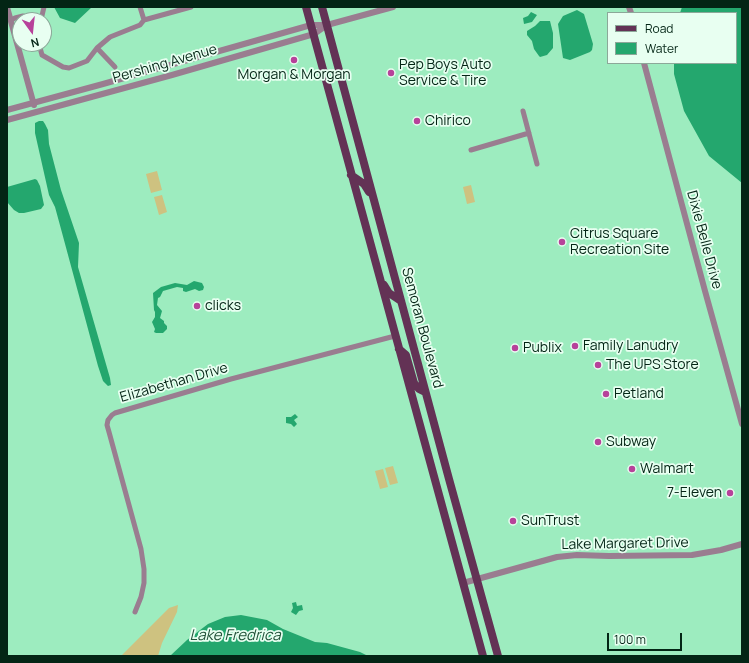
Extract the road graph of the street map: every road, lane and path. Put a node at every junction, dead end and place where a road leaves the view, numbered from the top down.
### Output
1 (7, 7) edge
2 (140, 7) edge
3 (191, 7) edge
4 (306, 7) edge
5 (322, 7) edge
6 (393, 7) edge
7 (11, 20) joint
8 (144, 20) junction
9 (311, 25) junction
10 (327, 25) junction
11 (314, 34) junction
12 (97, 48) junction
13 (41, 52) edge
14 (644, 64) edge
15 (115, 67) dead end
16 (46, 100) junction
17 (34, 103) junction
18 (48, 109) junction
19 (7, 110) edge
20 (523, 111) dead end
21 (36, 112) junction
22 (7, 120) edge
23 (529, 133) junction
24 (472, 150) dead end
25 (537, 164) dead end
26 (351, 175) junction
27 (374, 199) junction
28 (379, 277) junction
29 (401, 301) junction
30 (395, 336) junction
31 (398, 349) junction
32 (426, 392) junction
33 (742, 424) edge
34 (742, 544) edge
35 (477, 579) junction
36 (463, 584) junction
37 (135, 612) dead end
38 (482, 656) edge
39 (498, 656) edge

1 - 7 street
2 - 8 street
3 - 8 street
4 - 9 main road, Semoran Boulevard
5 - 10 main road, Semoran Boulevard
6 - 10 street, Pershing Avenue
7 - 17 street
8 - 12 street
9 - 10 street, Pershing Avenue
9 - 11 main road, Semoran Boulevard
9 - 16 street, Pershing Avenue
10 - 11 street, Pershing Avenue
10 - 27 main road, Semoran Boulevard
11 - 18 street, Pershing Avenue
11 - 26 main road, Semoran Boulevard
12 - 13 street
12 - 15 street
14 - 33 street, Dixie Belle Drive
16 - 17 street, Pershing Avenue
16 - 18 street
17 - 19 street, Pershing Avenue
17 - 21 street
18 - 21 street, Pershing Avenue
20 - 23 street
21 - 22 street, Pershing Avenue
23 - 24 street
23 - 25 street
26 - 27 main road
26 - 28 main road, Semoran Boulevard
27 - 29 main road, Semoran Boulevard
28 - 29 main road
28 - 30 main road, Semoran Boulevard
29 - 32 main road, Semoran Boulevard
30 - 31 main road, Semoran Boulevard
30 - 37 street, Elizabethan Drive
31 - 32 main road
31 - 36 main road, Semoran Boulevard
32 - 35 main road, Semoran Boulevard
34 - 35 street, Lake Margaret Drive
35 - 36 street, Lake Margaret Drive
35 - 39 main road, Semoran Boulevard
36 - 38 main road, Semoran Boulevard

